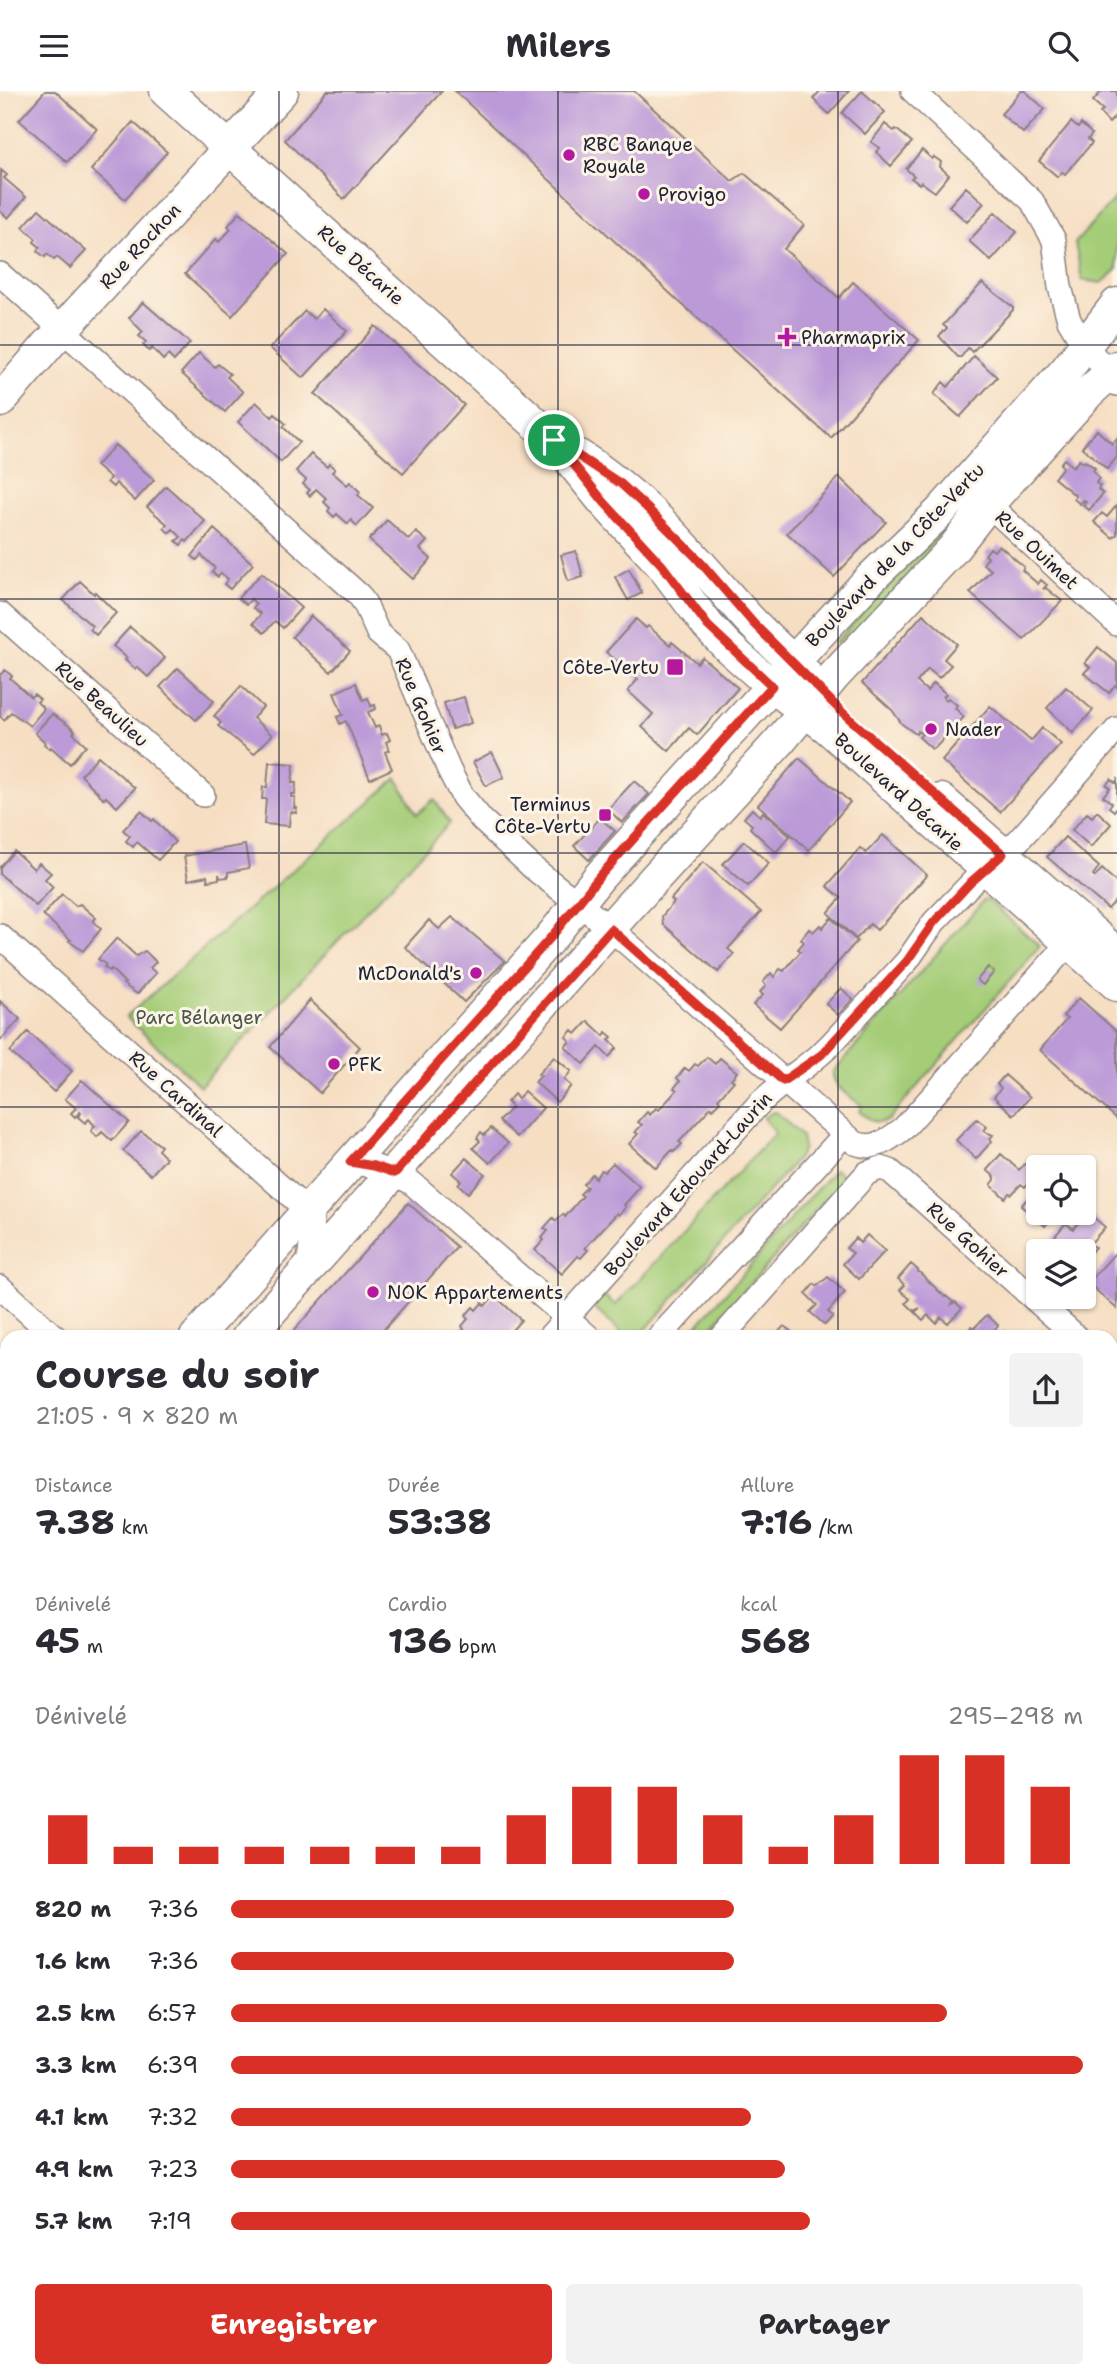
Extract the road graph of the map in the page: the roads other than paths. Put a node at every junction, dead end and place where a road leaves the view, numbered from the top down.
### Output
1 (166, 91) edge
2 (282, 91) edge
3 (913, 91) edge
4 (230, 147) junction
5 (0, 274) edge
6 (1117, 304) edge
7 (62, 330) junction
8 (1085, 345) junction
9 (1114, 375) edge
10 (0, 401) edge
11 (554, 440) junction
12 (988, 504) junction
13 (0, 614) edge
14 (1117, 624) edge
15 (793, 662) junction
16 (772, 686) junction
17 (813, 701) junction
18 (1117, 729) edge
19 (203, 795) dead end
20 (995, 861) junction
21 (578, 904) junction
22 (611, 929) junction
23 (0, 936) edge
24 (1069, 943) junction
25 (1117, 954) edge
26 (1117, 985) edge
27 (783, 1081) junction
28 (845, 1135) junction
29 (350, 1162) junction
30 (395, 1173) junction
31 (307, 1210) junction
32 (308, 1270) junction
33 (0, 1287) edge
34 (567, 1317) junction
35 (47, 1330) edge
36 (202, 1330) edge
37 (254, 1330) edge
38 (555, 1330) edge
39 (581, 1330) edge
40 (665, 1330) edge
41 (728, 1330) edge
42 (1069, 1330) edge

1 - 4 main road, Rue Décarie
2 - 4 main road, Rue Rochon
3 - 8 street
4 - 7 main road, Rue Rochon
4 - 11 main road, Rue Décarie
5 - 7 street, Rue Gohier
6 - 8 main road, Boulevard de la Côte-Vertu
7 - 10 main road, Rue Rochon
7 - 21 street, Rue Gohier
8 - 9 street
8 - 15 main road, Boulevard de la Côte-Vertu
9 - 12 main road, Boulevard de la Côte-Vertu
11 - 15 main road, Rue Décarie
11 - 16 main road, Rue Décarie
12 - 14 street, Rue Ouimet
12 - 17 main road, Boulevard de la Côte-Vertu
13 - 19 street, Rue Beaulieu
15 - 16 main road, Boulevard de la Côte-Vertu
15 - 17 main road, Boulevard Décarie
16 - 17 main road, Boulevard Décarie
16 - 21 main road, Boulevard de la Côte-Vertu
17 - 20 main road, Boulevard Décarie
17 - 22 main road, Boulevard de la Côte-Vertu
18 - 20 street, Boulevard Edouard-Laurin
20 - 24 main road, Boulevard Décarie
20 - 25 main road, Boulevard Décarie
20 - 27 street, Boulevard Edouard-Laurin
21 - 22 street, Rue Gohier
21 - 29 main road, Boulevard de la Côte-Vertu
22 - 27 street, Rue Gohier
22 - 30 main road, Boulevard de la Côte-Vertu
23 - 31 street, Rue Cardinal
24 - 26 main road, Boulevard Décarie
24 - 28 street
27 - 28 street, Rue Gohier
27 - 34 street, Boulevard Edouard-Laurin
28 - 40 street
29 - 30 street
29 - 31 main road, Boulevard de la Côte-Vertu
30 - 32 main road, Boulevard de la Côte-Vertu
30 - 34 street
31 - 32 street
31 - 36 main road, Boulevard de la Côte-Vertu
32 - 37 main road, Boulevard de la Côte-Vertu
33 - 35 street
34 - 38 street, Boulevard Edouard-Laurin
34 - 39 street
41 - 42 street, Rue Gohier

